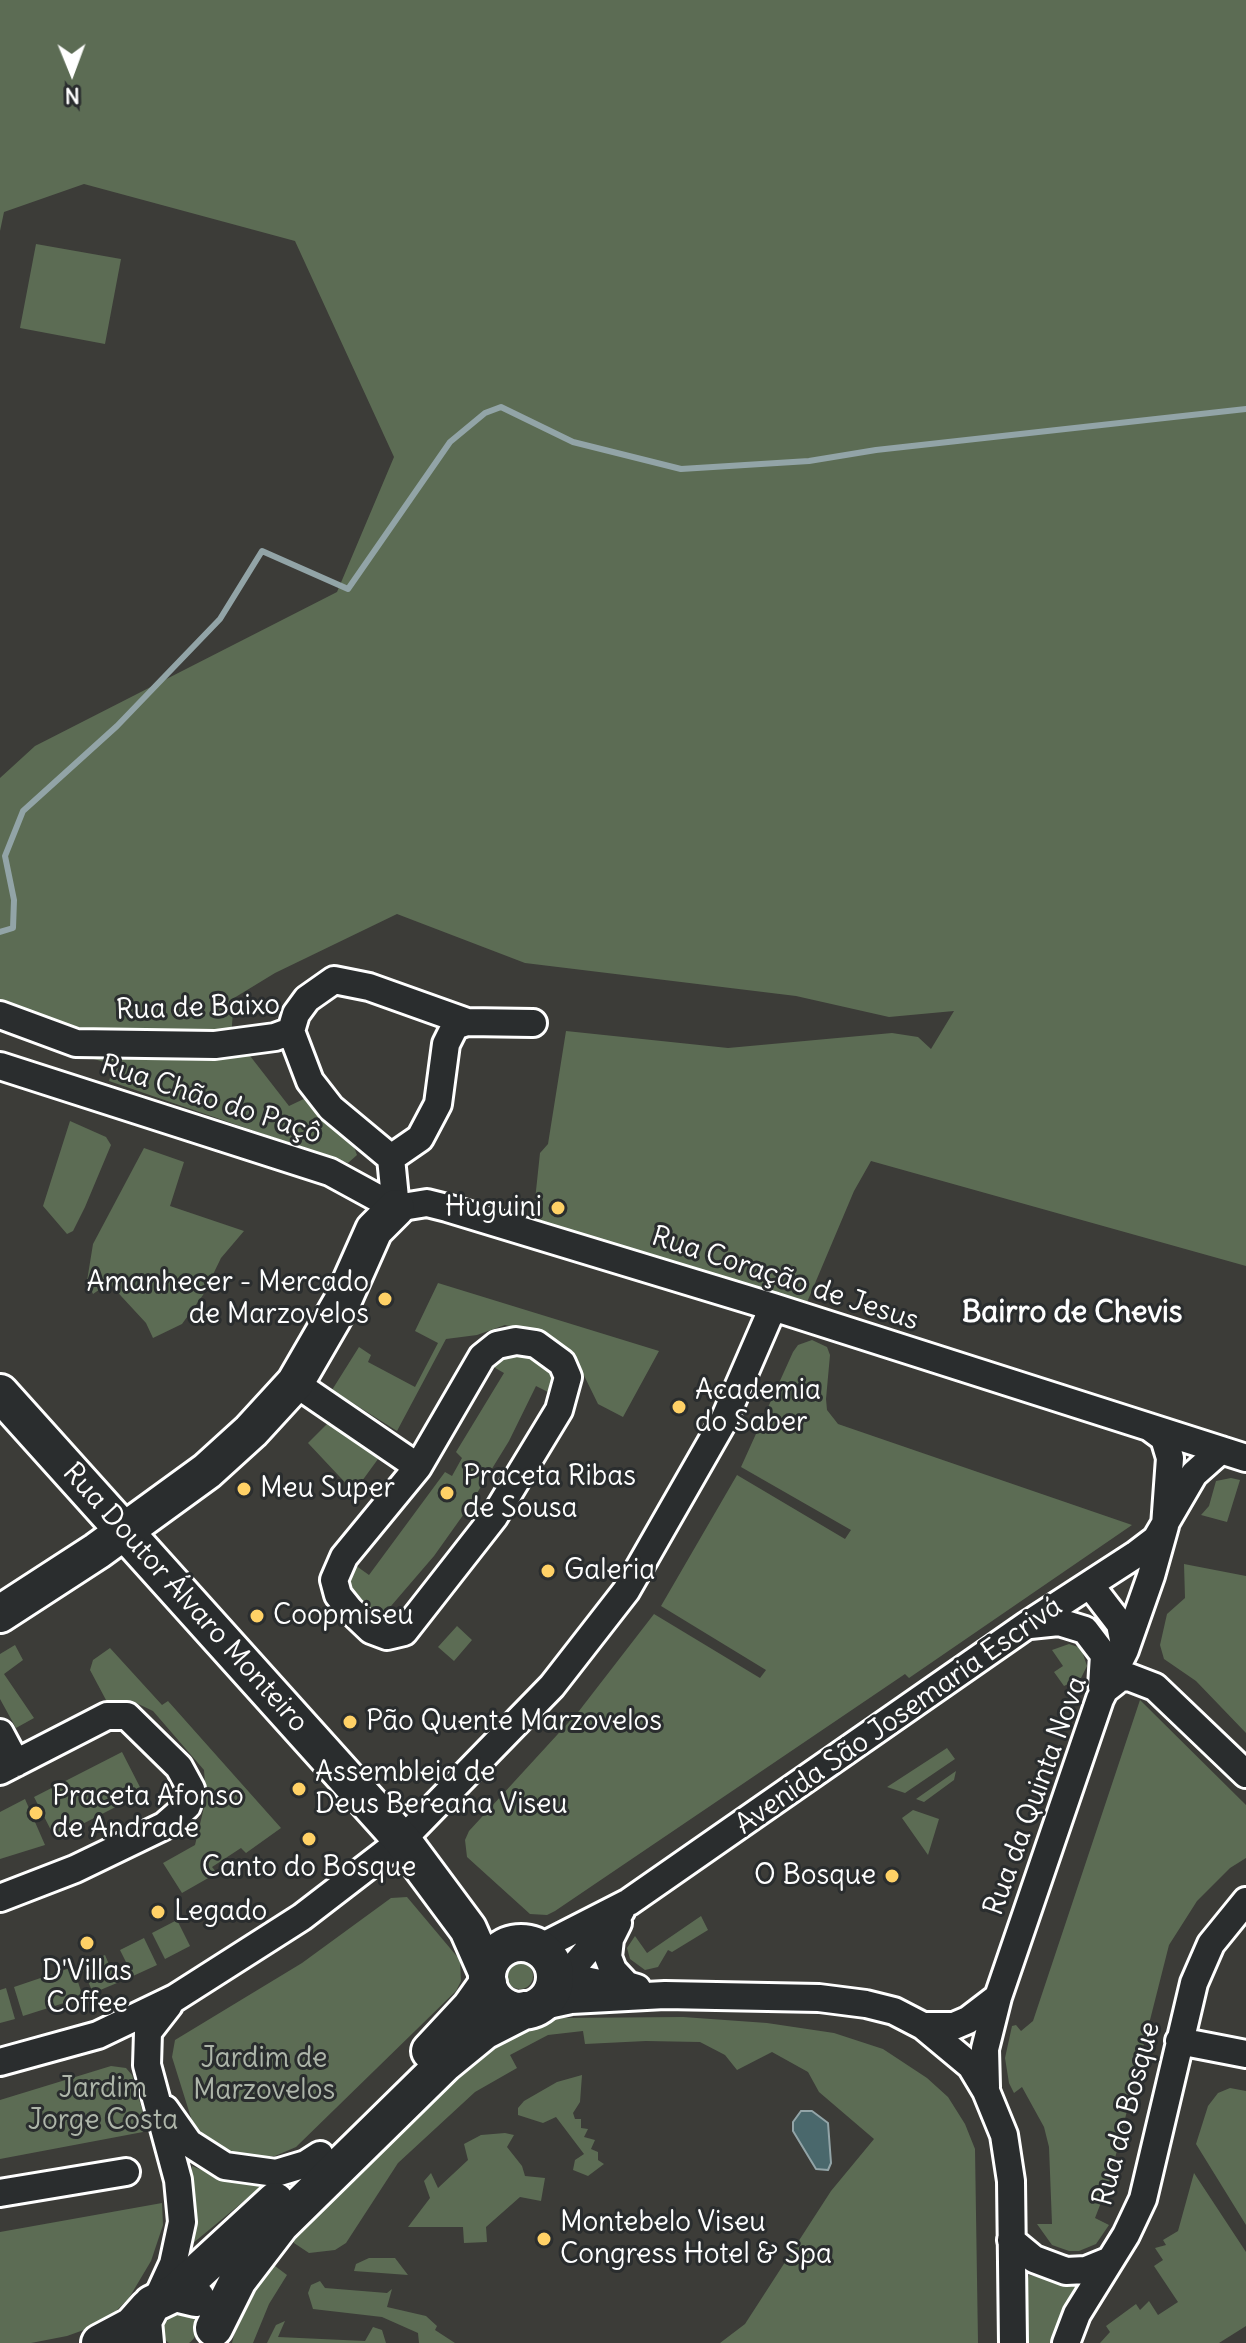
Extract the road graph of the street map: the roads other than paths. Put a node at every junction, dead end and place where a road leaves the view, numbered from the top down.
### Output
1 (0, 1015) edge
2 (467, 1022) junction
3 (533, 1023) dead end
4 (291, 1031) junction
5 (0, 1066) edge
6 (391, 1158) junction
7 (396, 1208) junction
8 (773, 1307) junction
9 (295, 1383) junction
10 (0, 1393) edge
11 (1149, 1427) junction
12 (1221, 1450) junction
13 (1246, 1458) edge
14 (418, 1467) junction
15 (1165, 1526) junction
16 (125, 1530) junction
17 (1090, 1585) junction
18 (0, 1614) edge
19 (1027, 1625) junction
20 (1125, 1650) junction
21 (1155, 1687) junction
22 (1103, 1694) junction
23 (0, 1733) edge
24 (8, 1767) edge
25 (1246, 1774) edge
26 (402, 1840) junction
27 (0, 1898) edge
28 (1246, 1901) edge
29 (629, 1902) junction
30 (542, 1976) junction
31 (488, 1978) junction
32 (655, 1993) junction
33 (998, 1997) junction
34 (175, 1998) junction
35 (923, 2026) junction
36 (108, 2030) junction
37 (147, 2038) junction
38 (1179, 2041) junction
39 (951, 2047) junction
40 (1246, 2054) edge
41 (0, 2062) edge
42 (147, 2065) junction
43 (986, 2091) junction
44 (154, 2092) junction
45 (320, 2155) junction
46 (126, 2172) dead end
47 (0, 2193) edge
48 (1011, 2240) junction
49 (1108, 2261) junction
50 (156, 2311) edge
51 (212, 2339) edge
52 (100, 2343) edge
53 (1013, 2343) edge
54 (1066, 2343) edge

1 - 4 street, Rua de Baixo
2 - 3 street
2 - 4 street
2 - 6 street
4 - 6 street, Rua de Baixo
5 - 7 street, Rua Chão do Paçô
6 - 7 street
7 - 8 street, Rua Coração de Jesus
7 - 9 street
8 - 11 street, Rua Coração de Jesus
8 - 26 street
9 - 14 street
9 - 16 street
10 - 16 street, Rua Doutor Álvaro Monteiro
11 - 12 street, Rua Coração de Jesus
11 - 15 street
12 - 13 street, Rua Coração de Jesus
12 - 15 street, Avenida São Josemaria Escrivá
14 - 14 street
15 - 17 street, Avenida São Josemaria Escrivá
15 - 20 street, Rua da Quinta Nova
16 - 18 street
16 - 26 street, Rua Doutor Álvaro Monteiro
17 - 19 street, Avenida São Josemaria Escrivá
17 - 20 street
19 - 22 street
19 - 29 street, Avenida São Josemaria Escrivá
20 - 21 street
20 - 22 street, Rua da Quinta Nova
21 - 22 street
21 - 25 street
22 - 33 street, Rua da Quinta Nova
23 - 24 street
24 - 27 street
26 - 30 street, Rua Doutor Álvaro Monteiro
26 - 31 street, Rua Doutor Álvaro Monteiro
26 - 34 street
28 - 38 street, Rua do Bosque
29 - 30 street, Avenida São Josemaria Escrivá
29 - 30 street, Avenida São Josemaria Escrivá
29 - 32 street
30 - 31 street
30 - 31 street
30 - 32 street
30 - 32 street
30 - 51 street, Avenida São Josemaria Escrivá
31 - 45 street
32 - 35 street
33 - 35 street
33 - 39 street
33 - 43 street, Rua da Quinta Nova
34 - 36 street
34 - 37 street
35 - 39 street
36 - 37 street
36 - 41 street
36 - 42 street
37 - 42 street
38 - 40 street
38 - 49 street, Rua do Bosque
39 - 43 street
42 - 44 street
43 - 48 street
44 - 45 street
44 - 50 street
45 - 50 street
46 - 47 street
48 - 49 street
48 - 53 street
49 - 54 street, Rua do Bosque
50 - 51 street
50 - 52 street

